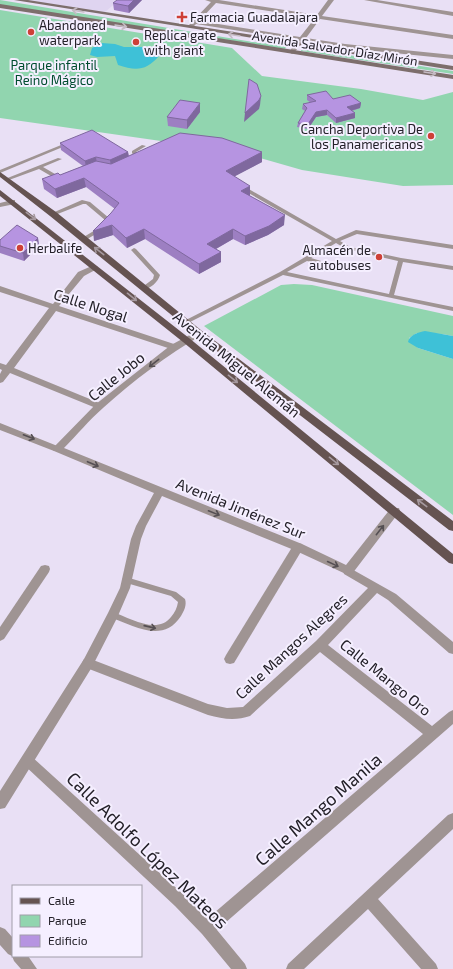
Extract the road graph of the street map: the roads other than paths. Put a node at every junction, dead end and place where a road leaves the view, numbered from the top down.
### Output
1 (17, 0) edge
2 (208, 0) edge
3 (216, 0) edge
4 (331, 0) edge
5 (367, 0) edge
6 (0, 6) edge
7 (453, 14) edge
8 (319, 16) junction
9 (195, 22) junction
10 (190, 28) junction
11 (453, 37) edge
12 (300, 42) junction
13 (292, 52) junction
14 (453, 57) edge
15 (453, 68) edge
16 (453, 77) edge
17 (74, 142) edge
18 (144, 146) dead end
19 (60, 159) dead end
20 (131, 162) edge
21 (39, 167) junction
22 (2, 175) edge
23 (67, 176) edge
24 (247, 190) edge
25 (0, 192) edge
26 (12, 202) junction
27 (0, 205) edge
28 (53, 214) junction
29 (84, 239) junction
30 (336, 241) junction
31 (453, 247) edge
32 (134, 250) dead end
33 (307, 259) junction
34 (401, 260) junction
35 (94, 266) junction
36 (336, 267) dead end
37 (453, 268) edge
38 (282, 273) junction
39 (144, 288) junction
40 (0, 289) edge
41 (391, 295) junction
42 (55, 308) junction
43 (453, 309) edge
44 (186, 322) junction
45 (199, 333) junction
46 (186, 340) junction
47 (174, 347) junction
48 (4, 367) edge
49 (0, 380) edge
50 (99, 406) junction
51 (0, 426) edge
52 (57, 448) junction
53 (160, 491) junction
54 (395, 511) junction
55 (453, 527) edge
56 (298, 547) junction
57 (453, 560) edge
58 (45, 569) dead end
59 (348, 572) junction
60 (126, 580) junction
61 (376, 587) junction
62 (113, 615) junction
63 (0, 636) edge
64 (320, 644) junction
65 (453, 649) edge
66 (230, 659) dead end
67 (88, 663) junction
68 (453, 716) edge
69 (432, 734) junction
70 (27, 760) junction
71 (0, 803) edge
72 (453, 820) edge
73 (368, 898) junction
74 (207, 928) junction
75 (0, 934) edge
76 (12, 948) edge
77 (20, 957) edge
78 (30, 969) edge
79 (240, 969) edge
80 (292, 969) edge
81 (431, 969) edge

10 -> 1 main road, Avenida Salvador Díaz Mirón
2 - 3 street
3 - 8 street
3 - 9 street
4 - 8 street
5 - 7 street
6 -> 13 main road, Avenida Salvador Díaz Mirón
8 - 11 street
8 - 12 street
9 - 10 street
9 - 12 street, Avenida Salvador Díaz Mirón
12 -> 10 main road, Avenida Salvador Díaz Mirón
12 - 13 street
12 - 14 street, Avenida Salvador Díaz Mirón
12 - 15 main road, Avenida Salvador Díaz Mirón
13 -> 16 main road, Avenida Salvador Díaz Mirón
17 - 22 lane
18 - 20 lane
19 - 21 lane
21 - 22 lane
21 - 23 lane
22 - 28 main road, Avenida Miguel Alemán
24 - 30 lane
25 - 26 main road, Avenida Miguel Alemán
26 - 27 street
26 -> 35 main road, Avenida Miguel Alemán
28 - 29 main road, Avenida Miguel Alemán
28 - 29 lane
39 -> 29 main road, Avenida Miguel Alemán
30 - 31 lane
30 - 33 lane
30 - 34 lane
32 - 39 lane
33 - 36 lane
33 - 38 lane
34 - 37 lane
34 - 41 lane
35 - 42 street
35 -> 46 main road, Avenida Miguel Alemán
38 - 41 lane
38 - 44 lane
39 - 44 main road, Avenida Miguel Alemán
40 - 42 street, Calle Nogal
41 - 43 lane
42 - 47 street, Calle Nogal
42 - 48 street
44 - 45 main road, Avenida Miguel Alemán
45 - 46 street, Calle Jobo
55 -> 45 main road, Avenida Miguel Alemán
46 - 47 street, Calle Jobo
46 -> 54 main road, Avenida Miguel Alemán
47 -> 50 street, Calle Jobo
48 - 49 street
48 - 50 street
50 - 52 street, Calle Jobo
51 -> 52 street, Avenida Jiménez Sur
52 -> 53 street, Avenida Jiménez Sur
53 -> 56 street, Avenida Jiménez Sur
53 - 60 street
54 - 57 main road, Avenida Miguel Alemán
59 -> 54 street
56 -> 59 street, Avenida Jiménez Sur
56 - 66 street
58 - 63 street
59 - 61 street, Avenida Jiménez Sur
60 - 62 street
62 -> 60 lane
61 - 64 street, Calle Mangos Alegres
61 - 65 street, Avenida Jiménez Sur
62 - 67 street
64 - 67 street, Calle Mangos Alegres
64 - 69 street, Calle Mango Oro
67 - 70 street
68 - 69 street, Calle Mango Manila
69 - 74 street, Calle Mango Manila
70 - 71 street
70 - 74 street, Calle Adolfo López Mateos
72 - 73 street
73 - 80 street
73 - 81 street
74 - 79 street, Calle Adolfo López Mateos
75 - 76 street
77 - 78 street

